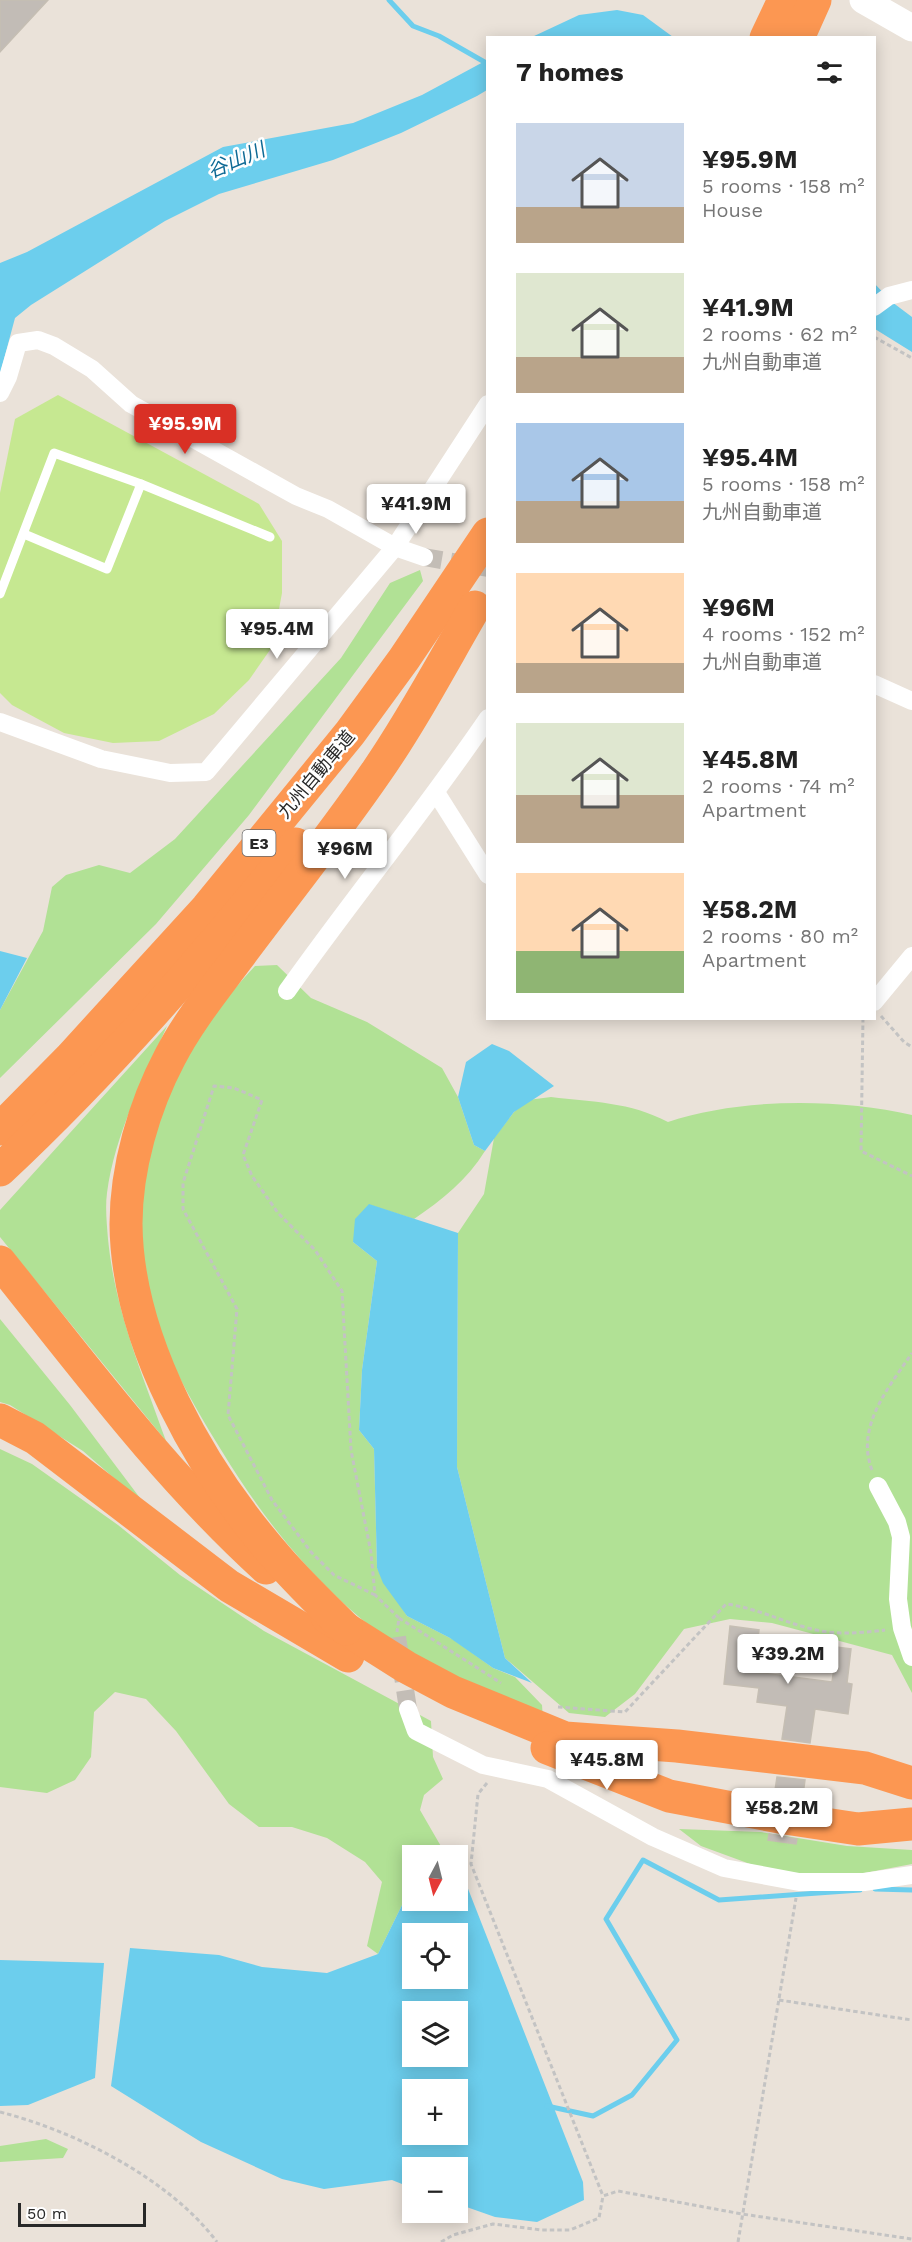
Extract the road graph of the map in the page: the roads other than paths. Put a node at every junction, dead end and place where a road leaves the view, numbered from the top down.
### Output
1 (784, 0) edge
2 (815, 0) edge
3 (864, 0) edge
4 (912, 28) edge
5 (767, 36) edge
6 (799, 36) edge
7 (912, 290) edge
8 (882, 302) edge
9 (0, 393) edge
10 (486, 407) edge
11 (141, 484) junction
12 (24, 534) junction
13 (270, 537) dead end
14 (486, 537) edge
15 (395, 547) junction
16 (424, 557) tunnel mouth
17 (0, 594) edge
18 (481, 598) edge
19 (876, 685) edge
20 (912, 701) edge
21 (486, 721) edge
22 (0, 722) edge
23 (436, 794) junction
24 (486, 872) edge
25 (912, 956) edge
26 (287, 991) dead end
27 (876, 1001) edge
28 (12, 1114) edge
29 (0, 1129) edge
30 (0, 1170) edge
31 (0, 1262) edge
32 (0, 1289) edge
33 (0, 1420) edge
34 (878, 1486) road end
35 (346, 1629) junction
36 (307, 1631) junction
37 (912, 1657) edge
38 (408, 1709) tunnel mouth
39 (912, 1783) edge
40 (912, 1824) edge
41 (912, 1875) edge

1 - 5 highway
2 - 6 highway
3 - 4 main road
7 - 8 street
9 - 15 street
10 - 15 street
11 - 12 lane
11 - 12 lane
11 - 13 lane
12 - 17 lane
14 - 28 highway, 九州自動車道 / E3
15 - 16 street
15 - 22 street
18 - 30 highway, 九州自動車道 / E3
18 - 35 highway
19 - 20 street
21 - 23 street
23 - 24 street
23 - 26 street
25 - 27 street
28 - 29 highway, 九州自動車道 / E3
31 - 35 highway
32 - 36 highway
33 - 36 highway
34 - 37 street
35 - 39 highway
36 - 40 highway
38 - 41 street

